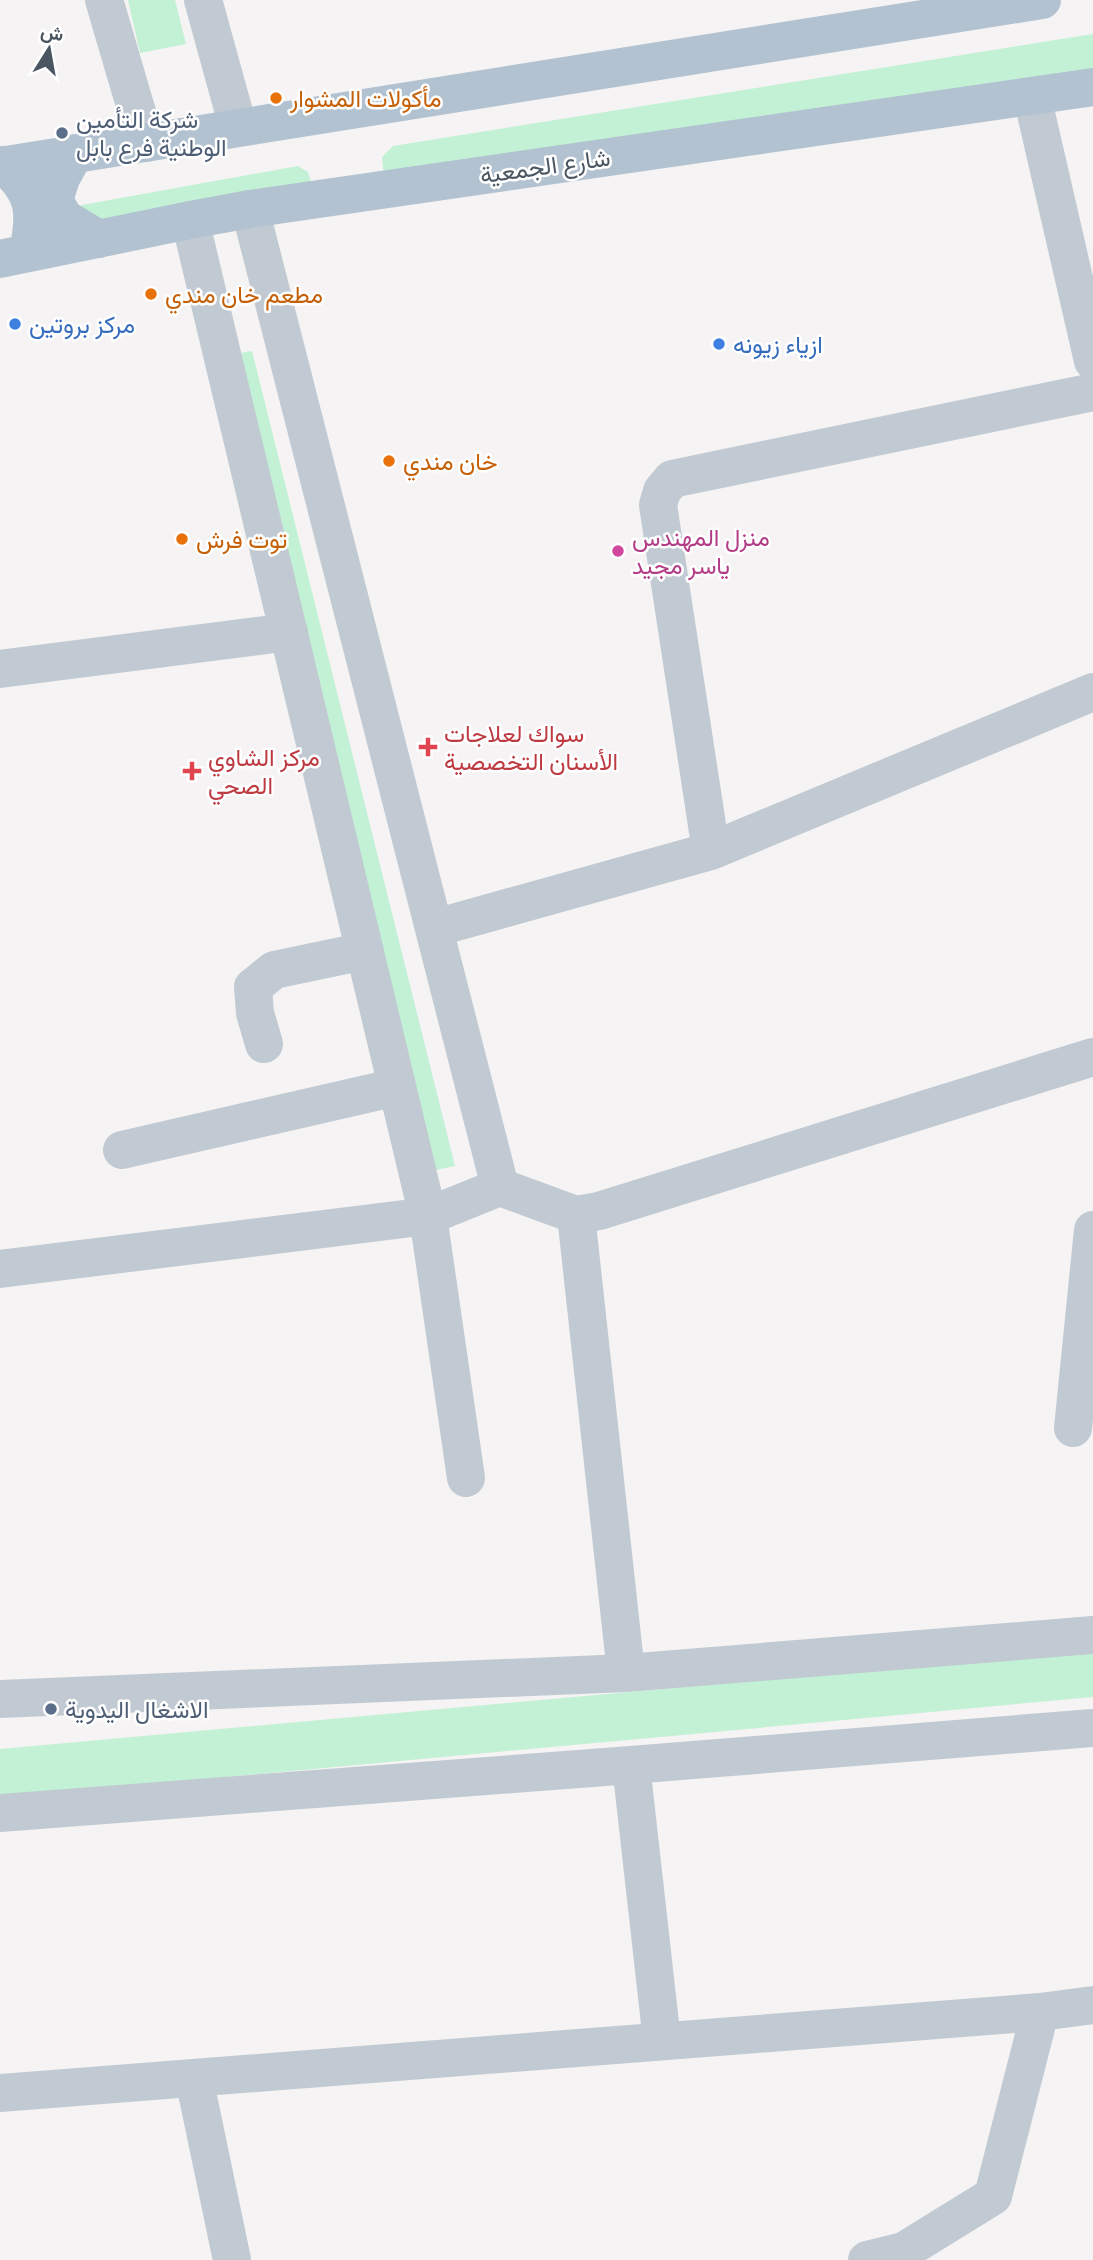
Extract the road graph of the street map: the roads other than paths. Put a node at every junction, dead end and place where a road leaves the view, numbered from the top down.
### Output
1 (104, 0) edge
2 (203, 0) edge
3 (1042, 0) edge
4 (1093, 87) edge
5 (1032, 96) junction
6 (238, 127) junction
7 (146, 143) junction
8 (75, 153) junction
9 (1, 166) edge
10 (250, 209) junction
11 (190, 220) junction
12 (99, 239) junction
13 (14, 256) edge
14 (1093, 361) edge
15 (1093, 392) edge
16 (289, 632) junction
17 (0, 669) edge
18 (1093, 692) edge
19 (711, 851) junction
20 (435, 928) junction
21 (365, 951) junction
22 (264, 1044) dead end
23 (1093, 1056) edge
24 (397, 1087) junction
25 (122, 1150) dead end
26 (500, 1187) junction
27 (576, 1215) junction
28 (428, 1216) junction
29 (1093, 1230) edge
30 (0, 1269) edge
31 (1073, 1428) dead end
32 (466, 1478) dead end
33 (1093, 1635) edge
34 (626, 1674) junction
35 (0, 1699) edge
36 (1093, 1728) edge
37 (631, 1765) junction
38 (0, 1813) edge
39 (1093, 2005) edge
40 (1040, 2012) junction
41 (662, 2041) junction
42 (194, 2078) junction
43 (0, 2093) edge
44 (232, 2260) edge
45 (867, 2260) edge

1 - 7 street
2 - 6 street
3 - 6 main road
4 - 5 main road, شارع الجمعية
5 - 10 main road, شارع الجمعية
5 - 14 street
6 - 7 main road
7 - 8 main road
8 - 9 main road
8 - 12 main road
9 - 13 main road
10 - 11 main road, شارع الجمعية
10 - 20 street
11 - 12 main road, شارع الجمعية
11 - 16 street
12 - 13 main road, شارع الجمعية
15 - 19 street
16 - 17 street
16 - 21 street
18 - 19 street
19 - 20 street
20 - 26 street
21 - 22 street
21 - 24 street
23 - 27 street
24 - 25 street
24 - 28 street
26 - 27 street
26 - 28 street
27 - 34 street
28 - 30 street
28 - 32 street
29 - 31 street
33 - 34 street
34 - 35 street
36 - 37 street
37 - 38 street
37 - 41 street
39 - 40 street
40 - 41 street
40 - 45 street
41 - 42 street
42 - 43 street
42 - 44 street

